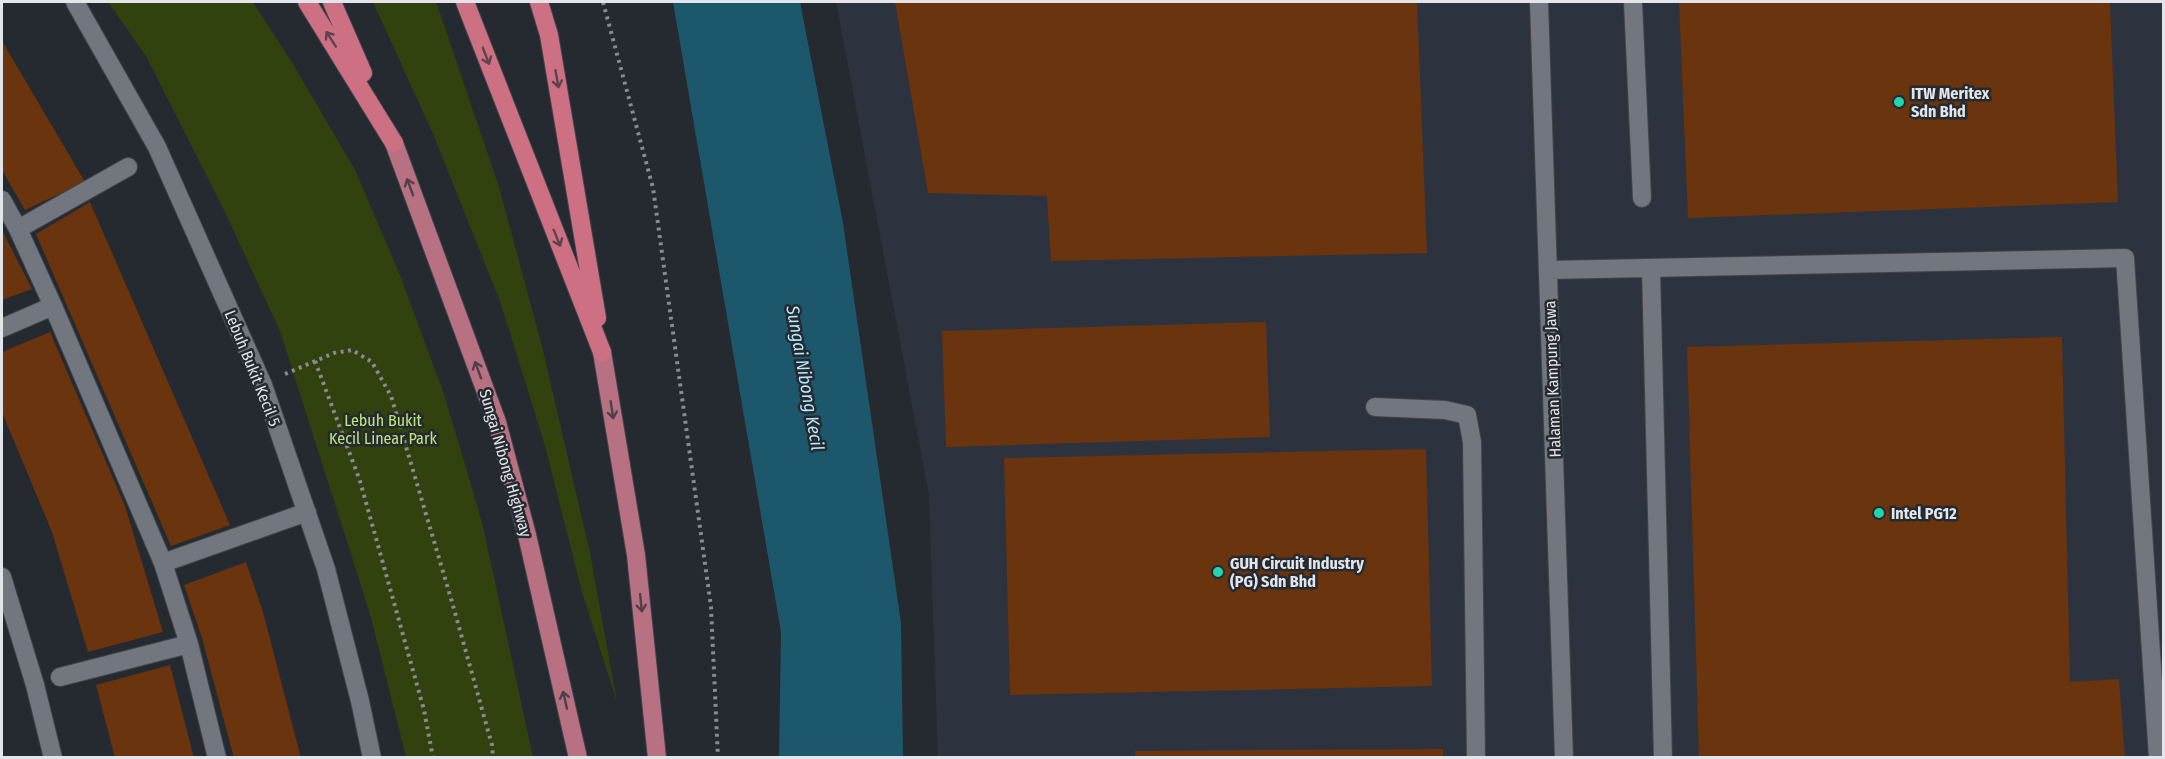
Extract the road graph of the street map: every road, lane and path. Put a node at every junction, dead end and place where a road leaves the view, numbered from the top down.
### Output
1 (75, 2) edge
2 (307, 2) edge
3 (332, 2) edge
4 (465, 2) edge
5 (539, 2) edge
6 (603, 2) edge
7 (1539, 2) edge
8 (1633, 2) edge
9 (394, 143) junction
10 (128, 167) dead end
11 (1642, 198) dead end
12 (2, 200) edge
13 (18, 229) junction
14 (1651, 269) junction
15 (1549, 270) junction
16 (53, 306) junction
17 (2, 328) edge
18 (602, 352) junction
19 (1375, 406) dead end
20 (307, 512) junction
21 (163, 563) junction
22 (2, 577) edge
23 (189, 644) junction
24 (60, 677) dead end
25 (53, 758) edge
26 (217, 758) edge
27 (372, 758) edge
28 (433, 758) edge
29 (493, 758) edge
30 (578, 758) edge
31 (657, 758) edge
32 (718, 758) edge
33 (1476, 758) edge
34 (1564, 758) edge
35 (1663, 758) edge
36 (2158, 758) edge

1 - 20 street, Lebuh Bukit Kecil 5
9 -> 2 highway
3 - 9 highway
4 -> 18 highway
5 -> 18 highway
6 - 32 path
7 - 15 street, Halaman Kampung Jawa
8 - 11 street
30 -> 9 main road, Sungai Nibong Highway
10 - 13 street
12 - 13 street
13 - 16 street
14 - 15 street
14 - 35 street
14 - 36 street
15 - 34 street, Halaman Kampung Jawa
16 - 17 street
16 - 21 street
18 -> 31 main road
19 - 33 street
20 - 21 street
20 - 27 street, Lebuh Bukit Kecil 5
21 - 23 street
22 - 25 street
23 - 24 street
23 - 26 street
28 - 29 path

